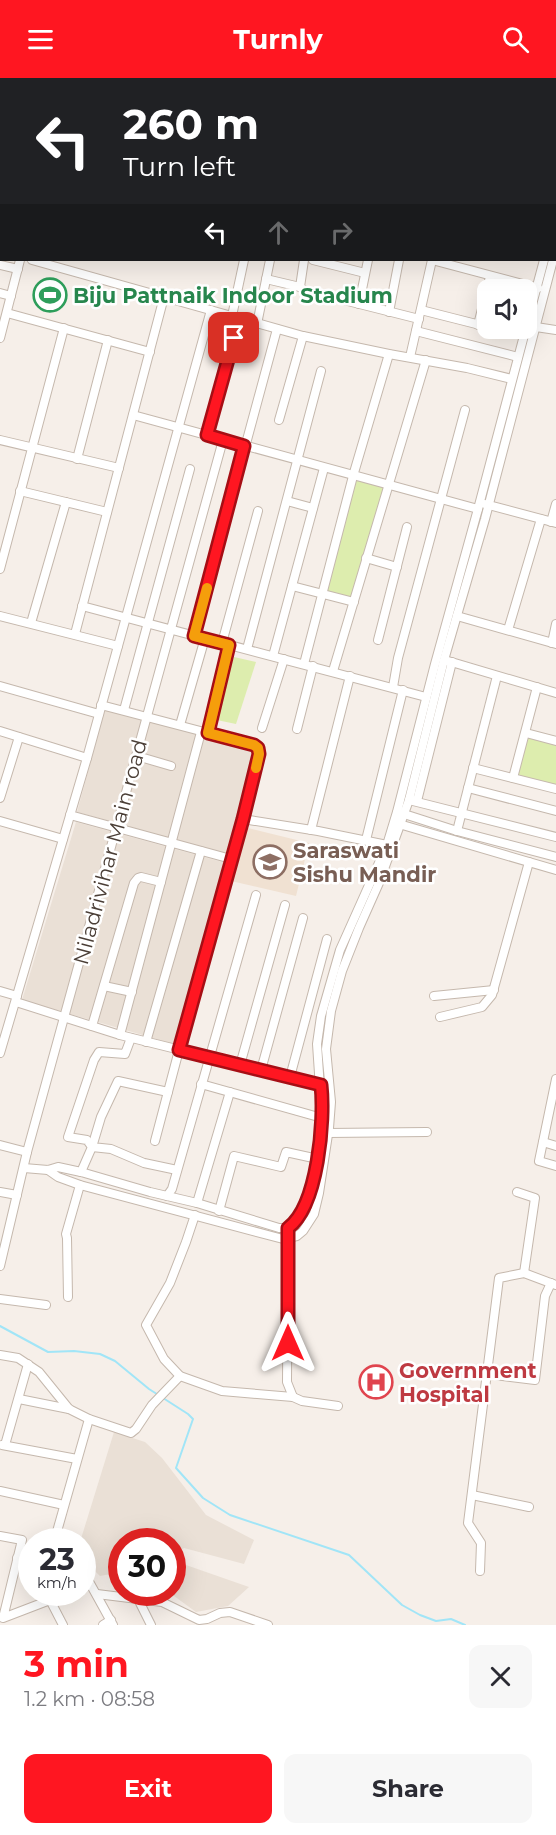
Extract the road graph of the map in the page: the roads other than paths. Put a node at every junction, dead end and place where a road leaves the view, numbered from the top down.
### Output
1 (20, 261) edge
2 (36, 261) edge
3 (244, 261) edge
4 (270, 261) edge
5 (304, 261) edge
6 (317, 261) edge
7 (368, 261) edge
8 (399, 261) edge
9 (432, 261) edge
10 (435, 261) edge
11 (544, 261) edge
12 (553, 261) edge
13 (0, 266) edge
14 (18, 269) junction
15 (365, 273) junction
16 (490, 277) joint
17 (266, 279) junction
18 (300, 288) junction
19 (538, 288) junction
20 (537, 292) edge
21 (0, 293) edge
22 (11, 296) junction
23 (164, 297) junction
24 (359, 304) junction
25 (211, 310) junction
26 (421, 310) junction
27 (389, 312) junction
28 (7, 313) junction
29 (235, 317) junction
30 (419, 320) junction
31 (537, 323) edge
32 (257, 324) junction
33 (477, 325) edge
34 (537, 327) edge
35 (64, 328) junction
36 (277, 328) junction
37 (556, 330) edge
38 (416, 331) junction
39 (303, 336) junction
40 (0, 338) edge
41 (523, 339) edge
42 (533, 339) edge
43 (108, 340) junction
44 (150, 352) junction
45 (389, 354) junction
46 (411, 357) junction
47 (518, 358) junction
48 (426, 360) junction
49 (527, 362) junction
50 (321, 372) dead end
51 (512, 380) junction
52 (465, 410) dead end
53 (133, 415) junction
54 (279, 420) dead end
55 (178, 427) junction
56 (207, 435) junction
57 (0, 440) edge
58 (223, 440) junction
59 (244, 446) junction
60 (31, 448) junction
61 (78, 459) junction
62 (298, 460) junction
63 (119, 468) junction
64 (324, 468) junction
65 (190, 469) dead end
66 (353, 476) junction
67 (388, 486) junction
68 (20, 491) junction
69 (441, 500) junction
70 (286, 501) junction
71 (66, 502) junction
72 (556, 504) edge
73 (482, 505) junction
74 (313, 508) junction
75 (258, 511) dead end
76 (107, 512) junction
77 (541, 519) junction
78 (554, 523) edge
79 (407, 527) dead end
80 (366, 558) junction
81 (397, 567) junction
82 (0, 569) edge
83 (292, 586) junction
84 (322, 594) junction
85 (354, 602) junction
86 (82, 606) junction
87 (0, 616) edge
88 (457, 616) junction
89 (126, 617) junction
90 (31, 623) junction
91 (148, 623) junction
92 (556, 624) edge
93 (172, 630) junction
94 (508, 630) junction
95 (75, 634) junction
96 (194, 636) junction
97 (205, 638) junction
98 (378, 640) dead end
99 (554, 643) edge
100 (226, 644) junction
101 (118, 646) junction
102 (247, 649) junction
103 (273, 656) junction
104 (284, 659) junction
105 (448, 661) junction
106 (304, 664) junction
107 (313, 666) junction
108 (333, 672) junction
109 (350, 676) junction
110 (497, 676) junction
111 (436, 677) junction
112 (0, 687) edge
113 (393, 687) junction
114 (537, 687) junction
115 (403, 690) junction
116 (556, 693) edge
117 (426, 697) junction
118 (101, 705) junction
119 (124, 711) junction
120 (99, 714) junction
121 (148, 717) junction
122 (180, 725) junction
123 (262, 728) dead end
124 (297, 729) dead end
125 (0, 731) edge
126 (205, 732) junction
127 (526, 733) junction
128 (19, 737) junction
129 (556, 741) edge
130 (137, 756) junction
131 (87, 758) junction
132 (171, 766) dead end
133 (473, 768) junction
134 (513, 778) junction
135 (468, 788) junction
136 (556, 789) edge
137 (0, 798) edge
138 (413, 800) junction
139 (461, 811) junction
140 (556, 811) edge
141 (401, 813) junction
142 (70, 815) junction
143 (243, 819) junction
144 (0, 822) edge
145 (397, 824) junction
146 (117, 828) junction
147 (311, 830) junction
148 (457, 831) junction
149 (556, 836) edge
150 (63, 838) junction
151 (366, 840) junction
152 (171, 843) junction
153 (387, 845) junction
154 (201, 851) junction
155 (556, 857) edge
156 (231, 859) junction
157 (529, 862) junction
158 (556, 870) edge
159 (161, 882) junction
160 (256, 895) dead end
161 (285, 905) dead end
162 (303, 918) dead end
163 (327, 939) dead end
164 (104, 986) junction
165 (494, 990) junction
166 (0, 991) edge
167 (132, 992) junction
168 (434, 996) dead end
169 (16, 999) junction
170 (64, 1017) junction
171 (440, 1017) dead end
172 (92, 1026) junction
173 (120, 1035) junction
174 (131, 1038) junction
175 (146, 1042) junction
176 (179, 1050) junction
177 (0, 1053) edge
178 (210, 1058) junction
179 (240, 1065) junction
180 (261, 1070) junction
181 (290, 1077) junction
182 (556, 1078) edge
183 (201, 1084) junction
184 (321, 1085) junction
185 (555, 1091) edge
186 (168, 1092) junction
187 (230, 1092) junction
188 (553, 1108) edge
189 (322, 1118) junction
190 (546, 1123) junction
191 (556, 1125) edge
192 (427, 1132) dead end
193 (328, 1133) junction
194 (155, 1141) dead end
195 (543, 1142) junction
196 (0, 1145) edge
197 (92, 1146) junction
198 (556, 1146) edge
199 (27, 1152) junction
200 (318, 1159) junction
201 (556, 1166) edge
202 (24, 1168) junction
203 (48, 1170) junction
204 (177, 1170) junction
205 (81, 1172) junction
206 (80, 1185) junction
207 (0, 1192) edge
208 (517, 1192) dead end
209 (17, 1196) junction
210 (167, 1196) junction
211 (197, 1203) junction
212 (219, 1211) junction
213 (195, 1215) junction
214 (288, 1228) junction
215 (289, 1239) junction
216 (0, 1266) edge
217 (524, 1273) junction
218 (553, 1284) edge
219 (68, 1297) dead end
220 (0, 1299) edge
221 (46, 1305) dead end
222 (0, 1355) edge
223 (27, 1364) junction
224 (487, 1374) junction
225 (180, 1376) junction
226 (293, 1397) junction
227 (19, 1399) junction
228 (338, 1406) dead end
229 (69, 1409) junction
230 (89, 1419) junction
231 (3, 1445) edge
232 (77, 1459) junction
233 (0, 1491) edge
234 (472, 1495) junction
235 (64, 1505) junction
236 (529, 1507) dead end
237 (58, 1528) edge
238 (0, 1536) edge
239 (17, 1558) joint
240 (480, 1571) dead end
241 (97, 1594) joint
242 (108, 1595) edge
243 (142, 1606) edge
244 (170, 1606) edge
245 (4, 1620) edge
246 (208, 1622) edge
247 (112, 1623) edge
248 (63, 1625) edge
249 (103, 1625) edge
250 (151, 1625) edge
251 (268, 1625) edge

1 - 14 street
2 - 23 street
3 - 29 street
4 - 17 street
5 - 18 street
6 - 15 street
7 - 15 street
8 - 27 street
9 - 26 street
10 - 16 street
11 - 19 street
12 - 31 street
13 - 14 street
14 - 22 street
15 - 24 street
16 - 19 street
17 - 18 street
17 - 32 street
18 - 24 street
19 - 20 street
21 - 22 street
22 - 28 street
23 - 25 street
23 - 44 street
24 - 27 street
25 - 29 street
25 - 55 street
26 - 30 street
26 - 33 street
27 - 30 street
28 - 35 street
28 - 40 street
29 - 32 street
29 - 56 street
30 - 38 street
32 - 36 street
34 - 37 street
35 - 43 street
35 - 60 street
36 - 39 street
36 - 59 street
38 - 46 street
38 - 47 street
39 - 45 street
39 - 54 street
41 - 47 street
42 - 49 street
43 - 44 street
43 - 61 street
44 - 53 street
45 - 46 street
45 - 66 street
46 - 48 street
47 - 49 street
47 - 51 street
48 - 51 street
48 - 67 street
49 - 73 street
50 - 62 street
51 - 73 street
52 - 69 street
53 - 55 street
53 - 63 street
55 - 56 street
55 - 89 street
56 - 58 street
57 - 60 street
58 - 59 street
58 - 93 street, Niladrivihar Main road
59 - 62 street
59 - 96 street
60 - 61 street
60 - 68 street
61 - 63 street
62 - 64 street
62 - 70 street
63 - 76 street
64 - 66 street
64 - 74 street
65 - 91 street
66 - 67 street
66 - 84 street
67 - 69 street
67 - 80 street
68 - 71 street
68 - 82 street
69 - 73 street
69 - 113 street
70 - 74 street
70 - 102 street
71 - 76 street
71 - 90 street
72 - 78 street
73 - 77 street
73 - 88 street
73 - 111 street
74 - 83 street
75 - 100 street
76 - 86 street
77 - 78 street
77 - 94 street
79 - 81 street
80 - 81 street
80 - 85 street
81 - 98 street
83 - 84 street
83 - 103 street
84 - 85 street
84 - 106 street
85 - 108 street
86 - 89 street
86 - 95 street
87 - 90 street
88 - 94 street
88 - 105 street
89 - 91 street
89 - 101 street
90 - 95 street
91 - 93 street
91 - 119 street
92 - 99 street
93 - 96 street
93 - 121 street, Niladrivihar Main road
94 - 99 street
95 - 101 street
96 - 97 street
97 - 100 street
97 - 122 street
100 - 102 street
100 - 126 street
101 - 118 street
102 - 103 street
103 - 104 street
104 - 106 street
104 - 123 street
105 - 110 street
105 - 111 street
105 - 138 street
106 - 107 street
107 - 108 street
107 - 124 street
108 - 109 street
109 - 113 street
109 - 147 street
110 - 114 street
110 - 133 street
111 - 117 street
111 - 138 street
112 - 120 street
113 - 115 street
114 - 116 street
114 - 127 street
115 - 117 street
115 - 151 street
117 - 141 street
118 - 119 street
118 - 120 street
119 - 121 street
120 - 131 street
121 - 122 street
121 - 130 street, Niladrivihar Main road
122 - 126 street
125 - 128 street
126 - 143 street
126 - 152 street
127 - 129 street
127 - 134 street
128 - 131 street
128 - 137 street
130 - 132 street
130 - 146 street, Niladrivihar Main road
131 - 142 street
133 - 134 street
133 - 135 street
134 - 136 street
135 - 139 street
135 - 140 street
138 - 139 street
138 - 141 street
139 - 148 street
139 - 149 street
141 - 145 street
141 - 148 street
142 - 146 street
142 - 150 street
143 - 147 street
143 - 156 street
144 - 150 street
145 - 153 street
145 - 157 street
145 - 193 street
146 - 152 street
146 - 170 street, Niladrivihar Main road
147 - 151 street
148 - 155 street
150 - 169 street
151 - 153 street
152 - 154 street
152 - 159 street
153 - 184 street
154 - 156 street
154 - 175 street
156 - 176 street
157 - 158 street
157 - 165 street
159 - 164 street
159 - 167 street
160 - 178 street
161 - 179 street
162 - 180 street
163 - 181 street
164 - 167 street
164 - 172 street
165 - 168 street
165 - 171 street
166 - 169 street
167 - 173 street
169 - 170 street
169 - 177 street
170 - 172 street
170 - 199 street, Niladrivihar Main road
172 - 173 street
173 - 174 street
174 - 175 street
174 - 197 street
175 - 176 street
176 - 178 street
176 - 186 street
178 - 179 street
178 - 183 street
179 - 180 street
180 - 181 street
181 - 184 street
182 - 185 street
183 - 187 street
183 - 204 street
184 - 189 street
185 - 188 street
186 - 194 street
186 - 197 street
187 - 189 street
187 - 211 street
188 - 190 street
189 - 200 street
190 - 191 street
190 - 195 street
192 - 193 street
193 - 215 street
195 - 198 street
195 - 201 street
196 - 199 street
197 - 204 street
197 - 205 street
199 - 202 street, Niladrivihar Main road
200 - 212 street
200 - 214 street
202 - 203 street
202 - 209 street, Niladrivihar Main road
203 - 205 street
203 - 206 street
204 - 210 street
205 - 210 street
206 - 213 street
206 - 219 street
207 - 209 street
208 - 217 street
209 - 216 street, Niladrivihar Main road
210 - 211 street
211 - 212 street
212 - 214 street
213 - 215 street
213 - 225 street
214 - 215 street
215 - 226 street
217 - 218 street
217 - 224 street
218 - 224 street
220 - 221 street
222 - 223 street
223 - 227 street
223 - 229 street
224 - 234 street
225 - 226 street
225 - 230 street
226 - 228 street
227 - 229 street
227 - 231 street
229 - 230 street
230 - 232 street
231 - 232 street
232 - 235 street
233 - 235 street
234 - 236 street
234 - 240 street
235 - 237 street
238 - 239 street
239 - 245 street
241 - 242 street
241 - 247 street
243 - 250 street
244 - 246 street
245 - 248 street
246 - 251 street
247 - 249 street

